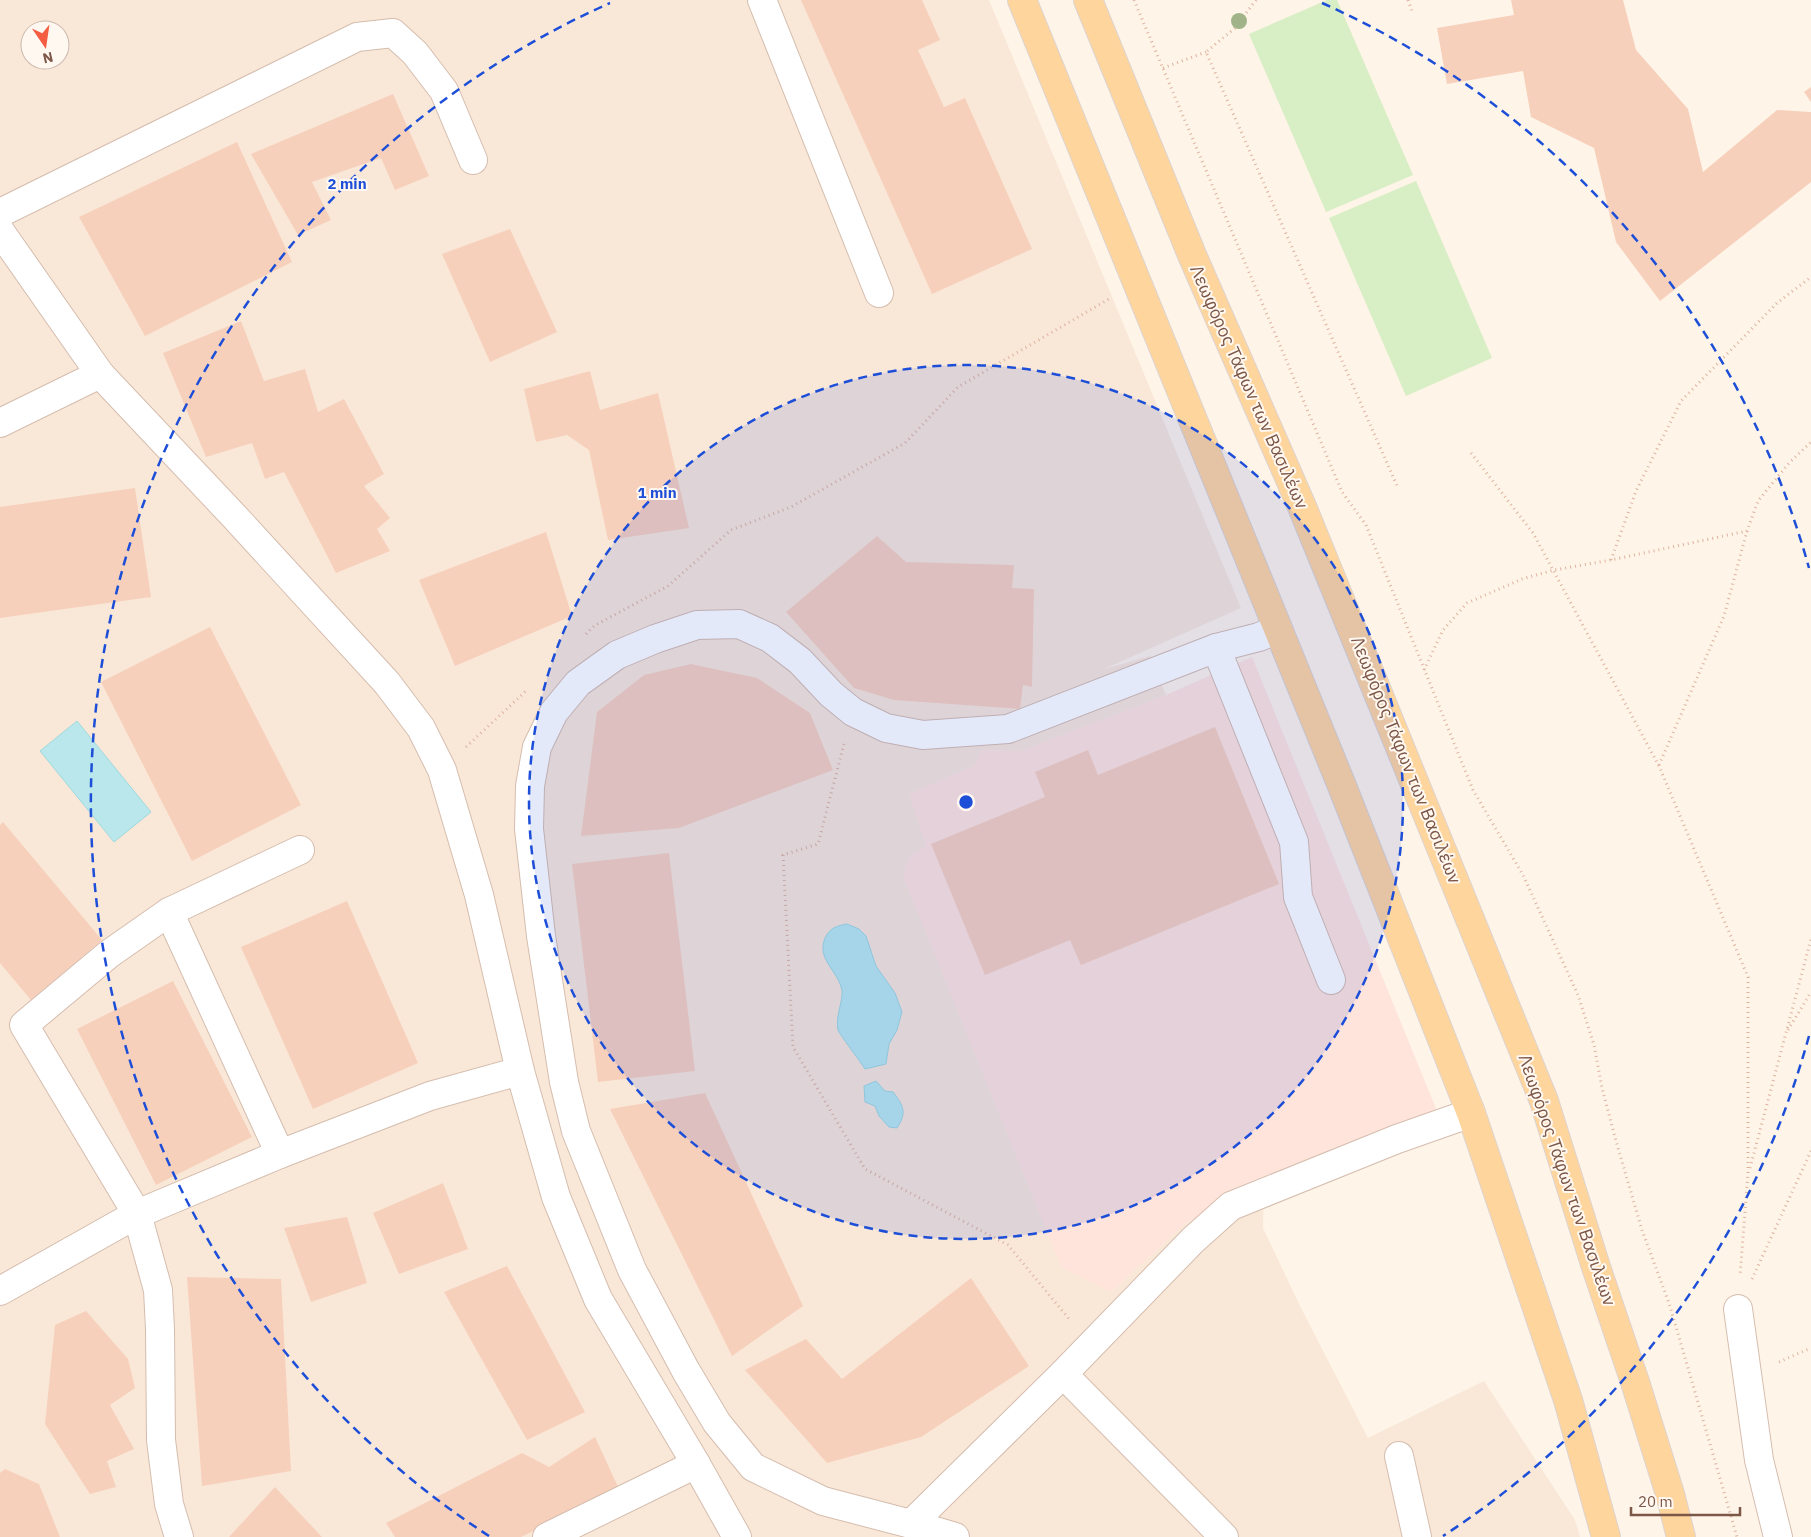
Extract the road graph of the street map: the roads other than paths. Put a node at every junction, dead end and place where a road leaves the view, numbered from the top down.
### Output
1 (762, 0) edge
2 (1022, 0) edge
3 (1088, 0) edge
4 (474, 160) dead end
5 (0, 213) edge
6 (0, 231) edge
7 (879, 293) dead end
8 (100, 374) junction
9 (0, 423) edge
10 (1278, 629) junction
11 (1216, 648) junction
12 (300, 850) dead end
13 (169, 912) junction
14 (1330, 980) dead end
15 (520, 1071) junction
16 (1471, 1113) junction
17 (280, 1154) junction
18 (137, 1214) junction
19 (0, 1292) edge
20 (1738, 1309) road end
21 (1063, 1374) junction
22 (1399, 1456) dead end
23 (696, 1464) junction
24 (910, 1524) junction
25 (179, 1537) edge
26 (547, 1537) edge
27 (737, 1537) edge
28 (955, 1537) edge
29 (1224, 1537) edge
30 (1417, 1537) edge
31 (1606, 1537) edge
32 (1680, 1537) edge
33 (1778, 1537) edge

1 - 7 street
2 - 10 main road
3 - 32 main road, Λεωφόρος Τάφων των Βασιλέων
4 - 5 street
6 - 8 street
8 - 9 street
8 - 15 street
10 - 11 street
10 - 16 main road
11 - 14 street
11 - 24 street
12 - 13 street
13 - 17 street
13 - 18 street
15 - 17 street
15 - 23 street
16 - 21 street
16 - 31 main road
17 - 18 street
18 - 19 street
18 - 25 street
20 - 33 street
21 - 24 street
21 - 29 street
22 - 30 street
23 - 26 street
23 - 27 street
24 - 28 street

